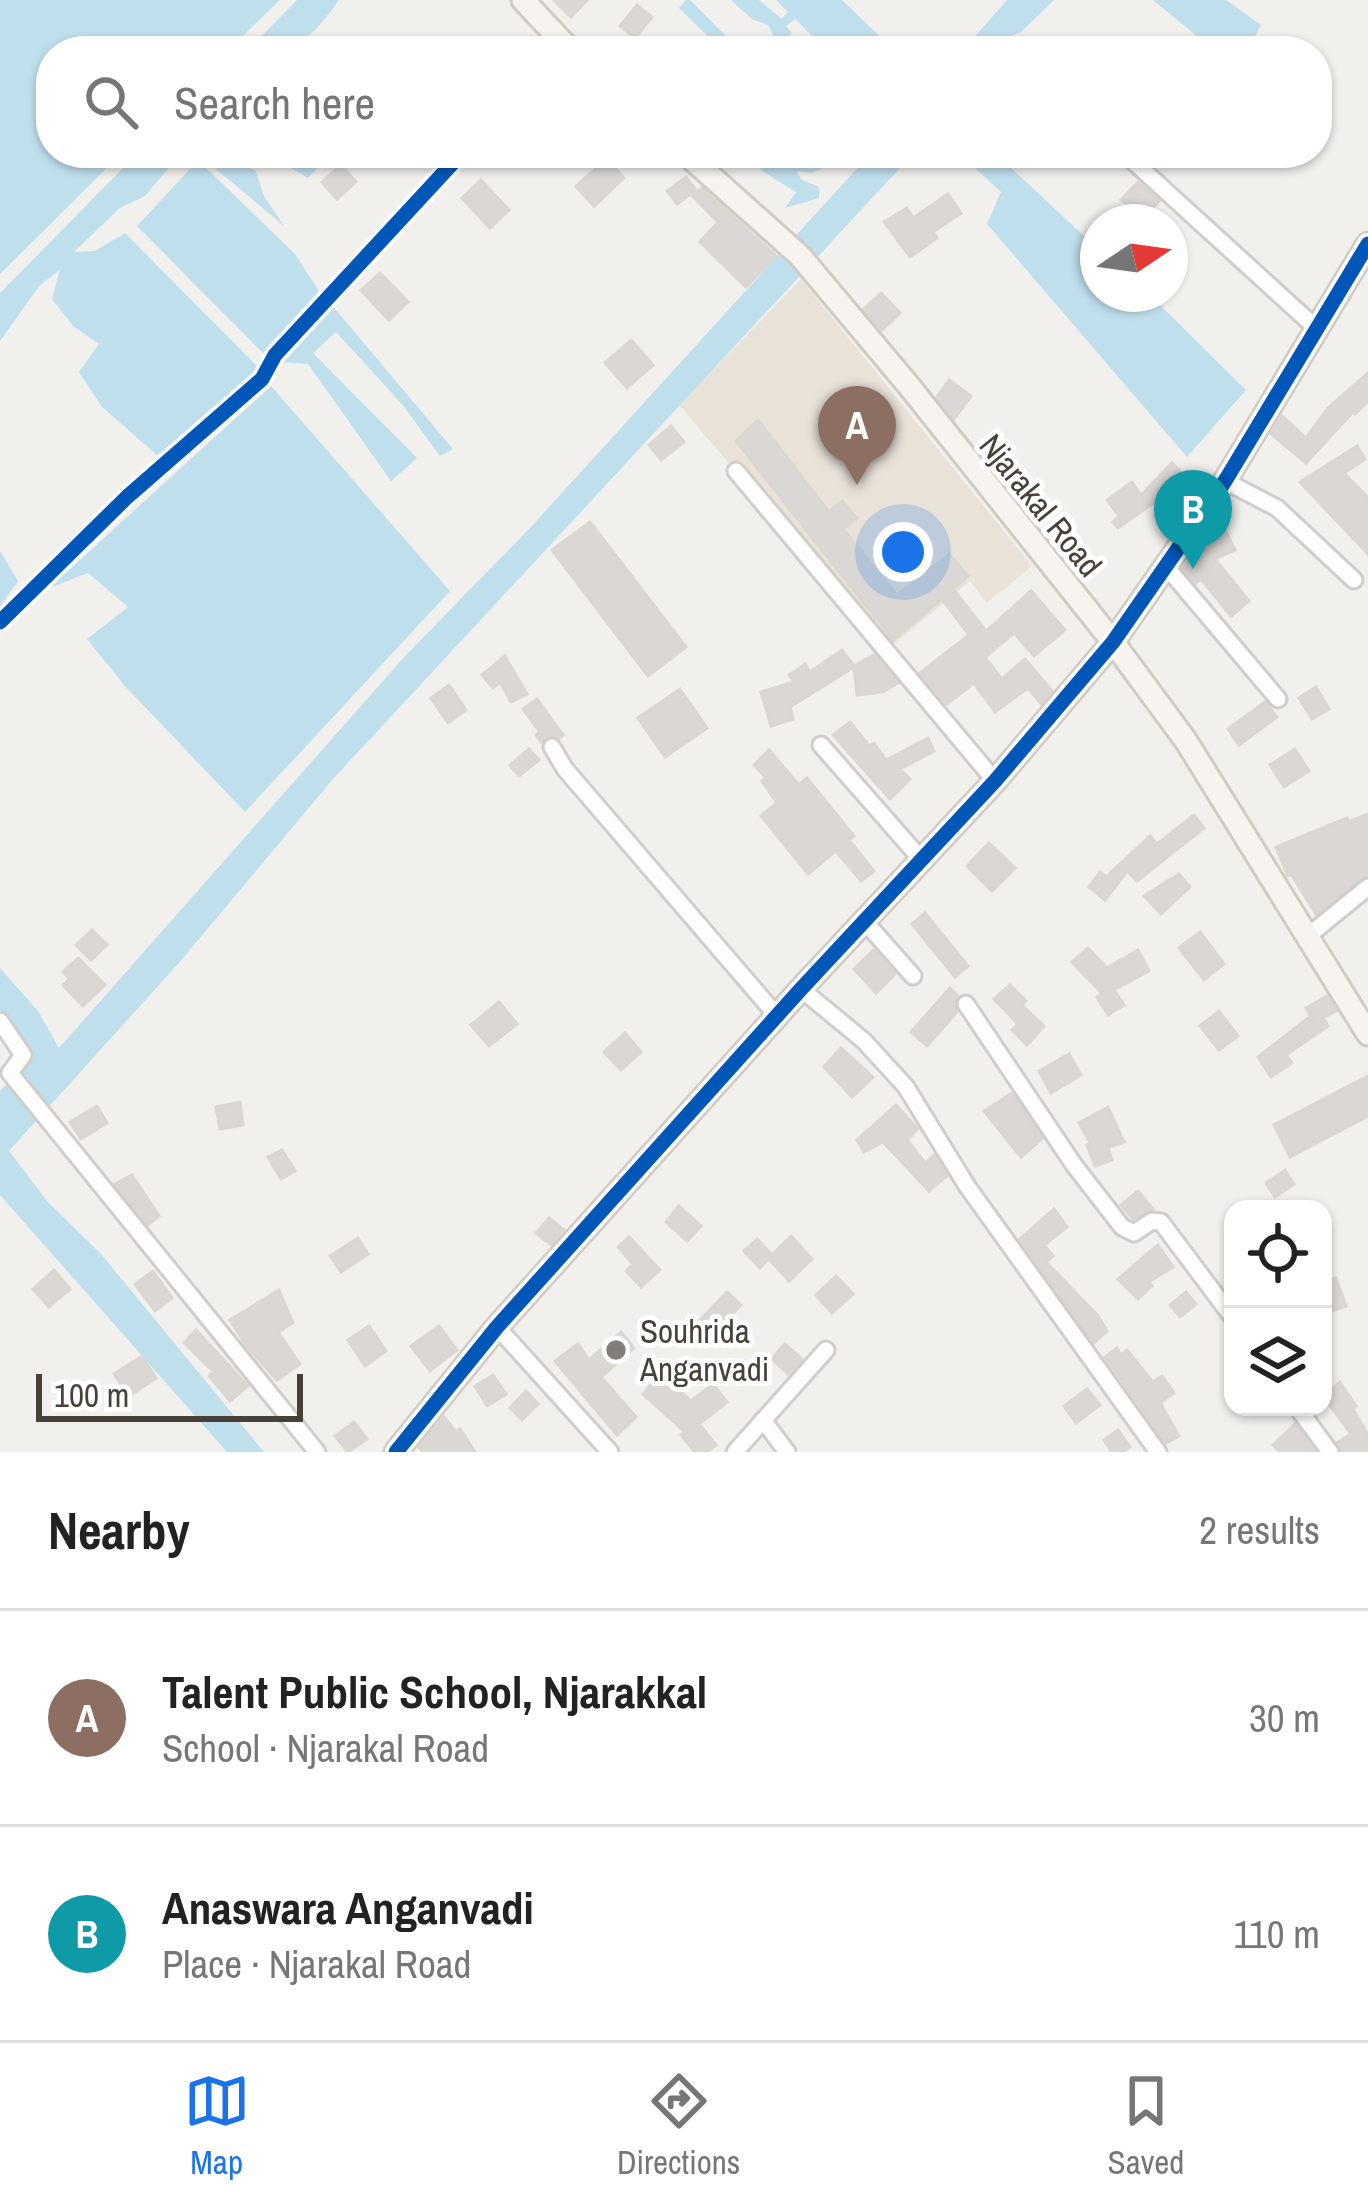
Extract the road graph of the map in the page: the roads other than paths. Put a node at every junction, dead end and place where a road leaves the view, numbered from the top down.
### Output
1 (523, 0) edge
2 (552, 36) edge
3 (448, 168) edge
4 (702, 168) edge
5 (1140, 168) edge
6 (1368, 244) edge
7 (1316, 328) junction
8 (736, 471) dead end
9 (1225, 481) junction
10 (1164, 565) junction
11 (1354, 580) dead end
12 (0, 622) edge
13 (1113, 642) junction
14 (1278, 699) dead end
15 (821, 746) dead end
16 (552, 747) dead end
17 (995, 781) junction
18 (920, 858) junction
19 (1368, 887) edge
20 (866, 922) junction
21 (1308, 936) junction
22 (914, 976) dead end
23 (801, 988) junction
24 (967, 1004) dead end
25 (777, 1016) junction
26 (0, 1022) edge
27 (1368, 1034) edge
28 (1226, 1308) edge
29 (497, 1327) junction
30 (826, 1350) dead end
31 (1304, 1416) edge
32 (763, 1420) junction
33 (317, 1452) edge
34 (396, 1452) edge
35 (610, 1452) edge
36 (735, 1452) edge
37 (787, 1452) edge
38 (1158, 1452) edge
39 (1330, 1452) edge

1 - 2 street
3 - 12 street
4 - 13 street, Njarakal Road
5 - 7 street
6 - 7 street
7 - 9 street
8 - 17 street
9 - 10 street
9 - 11 street
10 - 13 street
10 - 14 street
13 - 17 street
13 - 21 street, Njarakal Road
15 - 18 street
16 - 25 street
17 - 18 street
18 - 20 street
19 - 21 street
20 - 22 street
20 - 23 street
21 - 27 street, Njarakal Road
23 - 25 street
23 - 38 street
24 - 28 street
25 - 29 street
26 - 33 street
29 - 34 street
29 - 35 street
30 - 32 street
31 - 39 street
32 - 36 street
32 - 37 street

